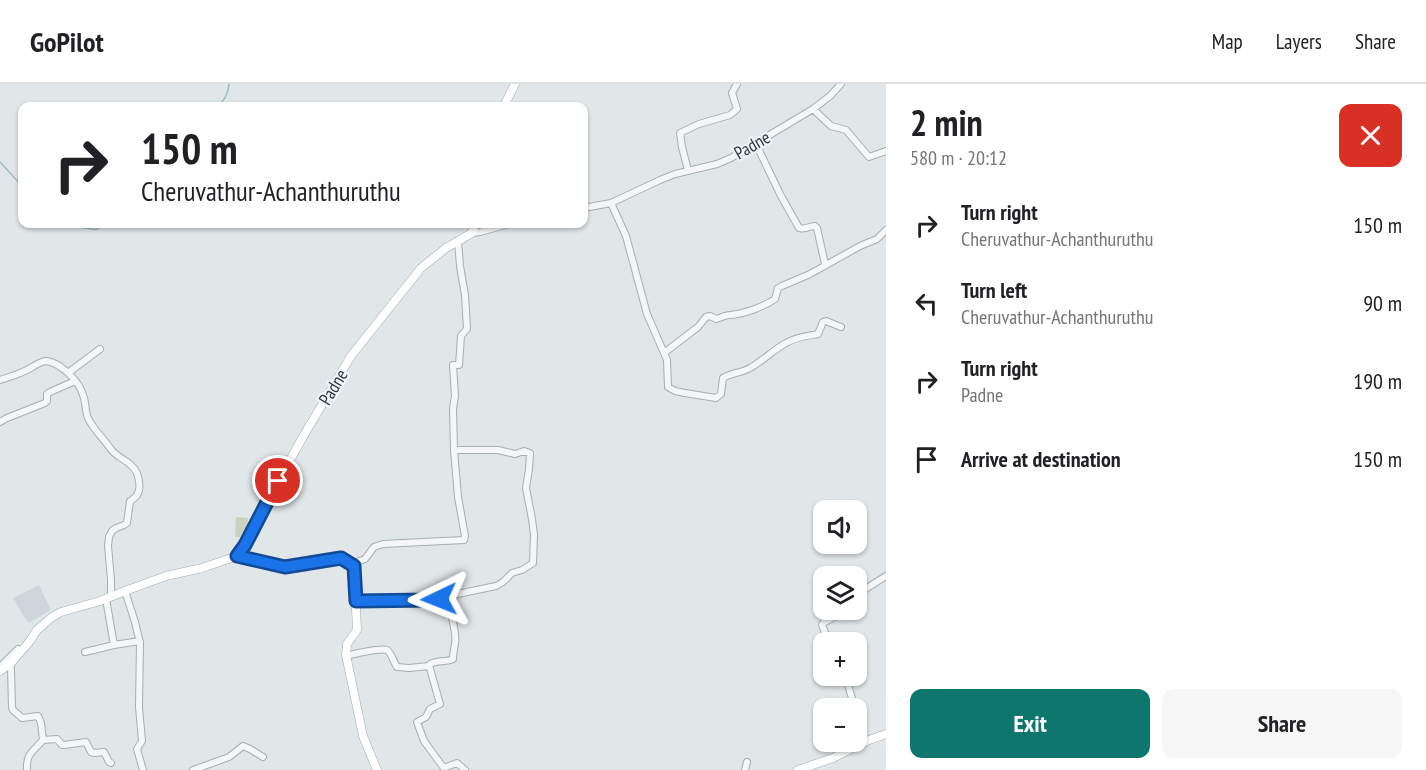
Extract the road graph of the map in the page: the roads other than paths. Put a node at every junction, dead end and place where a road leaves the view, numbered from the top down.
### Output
1 (515, 84) edge
2 (737, 84) edge
3 (841, 84) edge
4 (506, 102) edge
5 (813, 109) junction
6 (756, 144) junction
7 (886, 151) edge
8 (688, 170) junction
9 (611, 203) junction
10 (588, 207) edge
11 (474, 228) edge
12 (494, 228) edge
13 (886, 230) edge
14 (472, 233) junction
15 (458, 241) junction
16 (825, 264) junction
17 (841, 327) dead end
18 (100, 349) dead end
19 (664, 353) junction
20 (68, 373) junction
21 (0, 380) edge
22 (75, 381) junction
23 (0, 422) edge
24 (454, 450) junction
25 (237, 556) junction
26 (351, 564) junction
27 (886, 576) edge
28 (867, 588) edge
29 (125, 591) junction
30 (445, 597) junction
31 (108, 598) junction
32 (356, 601) junction
33 (829, 620) edge
34 (45, 622) junction
35 (36, 632) junction
36 (825, 632) edge
37 (140, 641) junction
38 (114, 645) junction
39 (85, 652) dead end
40 (346, 656) junction
41 (429, 666) junction
42 (11, 668) junction
43 (0, 669) edge
44 (0, 676) edge
45 (886, 734) edge
46 (43, 740) junction
47 (867, 741) edge
48 (845, 752) edge
49 (263, 757) dead end
50 (747, 762) dead end
51 (111, 763) dead end
52 (27, 770) edge
53 (143, 770) edge
54 (193, 770) edge
55 (377, 770) edge
56 (465, 770) edge
57 (745, 770) edge
58 (798, 770) edge

1 - 4 main road
2 - 8 street
3 - 5 street, Padne
5 - 6 street, Padne
5 - 7 street
6 - 8 street, Padne
6 - 16 street
8 - 9 street, Padne
9 - 10 street, Padne
9 - 19 street
11 - 14 main road
12 - 14 street
13 - 16 street
14 - 15 main road, Padne
15 - 24 street
15 - 25 main road, Padne
16 - 19 street
17 - 19 street
18 - 20 street
20 - 21 street
20 - 22 street
22 - 23 street
22 - 31 street
24 - 26 street
24 - 30 street
25 - 26 main road
25 - 29 main road
26 - 32 main road
27 - 28 street
29 - 31 main road
29 - 37 street
30 - 32 street
30 - 41 street
31 - 34 main road
31 - 38 street
32 - 40 main road
33 - 36 street
34 - 35 main road
34 - 42 main road
35 - 43 street
35 - 43 main road
37 - 38 street
37 - 53 street
38 - 39 street
40 - 41 street
40 - 55 main road
41 - 56 street
42 - 44 main road
42 - 46 street
45 - 47 main road
46 - 51 street
46 - 52 street
48 - 58 main road
49 - 54 street
50 - 57 street

